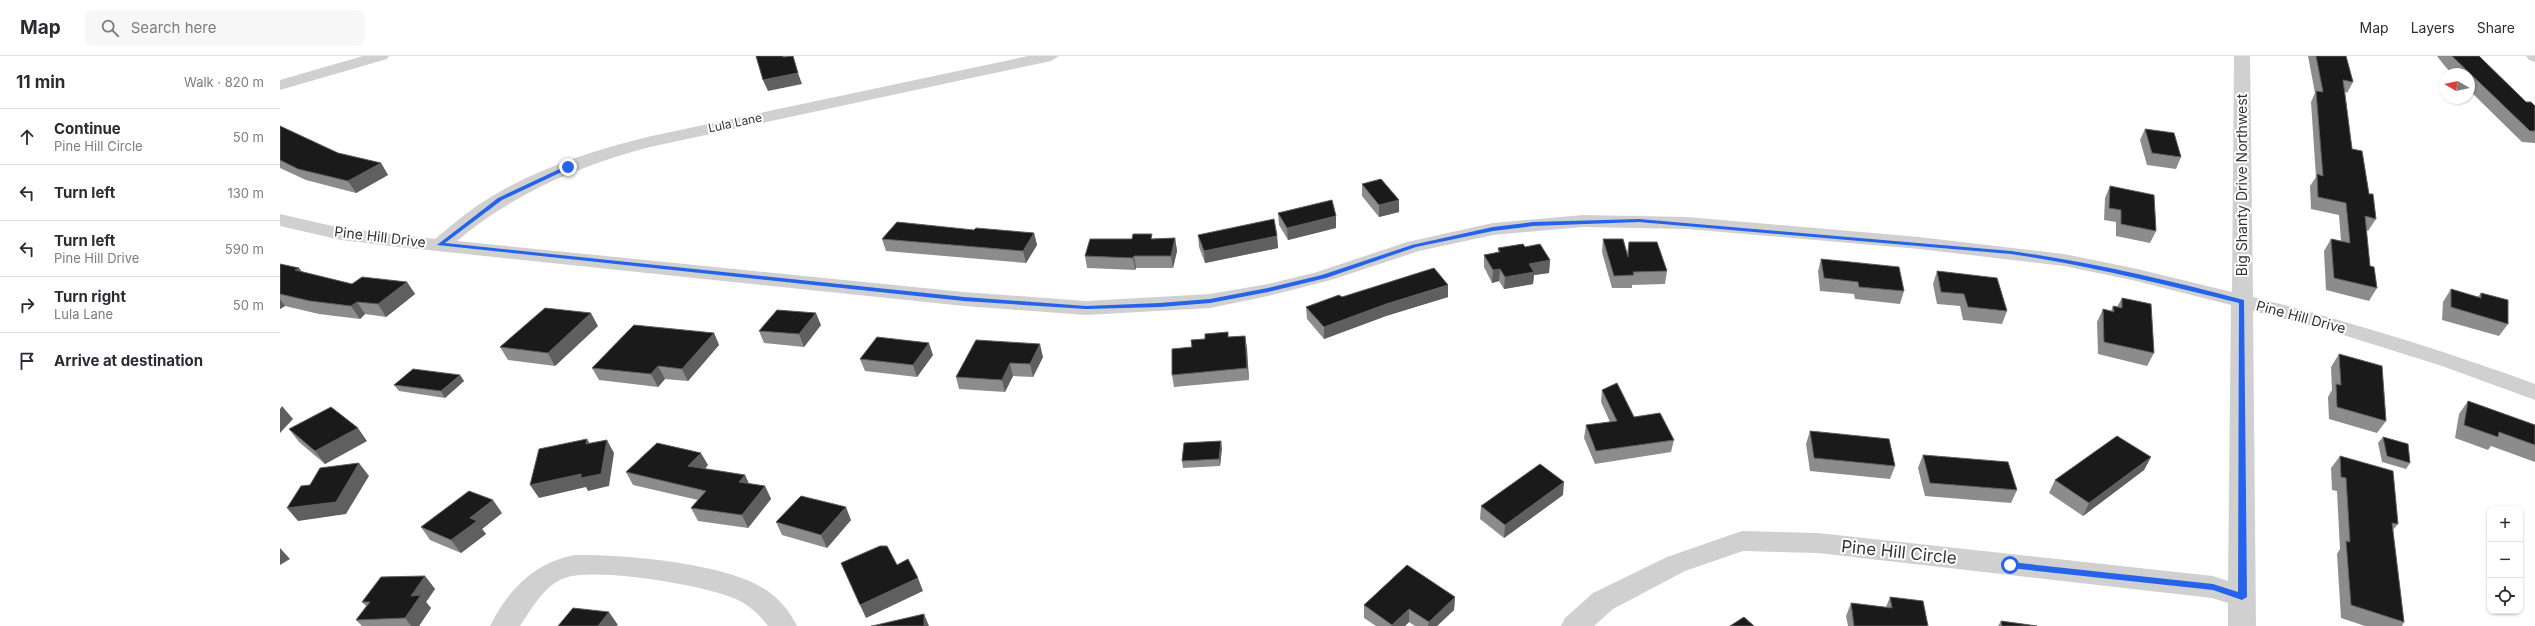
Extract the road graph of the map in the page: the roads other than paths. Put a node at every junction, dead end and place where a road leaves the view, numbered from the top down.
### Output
1 (381, 56) edge
2 (1051, 56) edge
3 (2242, 56) edge
4 (280, 86) edge
5 (280, 220) edge
6 (440, 245) junction
7 (2242, 301) junction
8 (2535, 392) edge
9 (2242, 597) junction
10 (504, 626) edge
11 (783, 626) edge
12 (1575, 626) edge
13 (2242, 626) edge

1 - 4 street
2 - 6 street, Lula Lane
3 - 7 street, Big Shanty Drive Northwest
5 - 6 street, Pine Hill Drive
6 - 7 street, Pine Hill Drive
7 - 8 street, Pine Hill Drive
7 - 9 street, Big Shanty Drive Northwest
9 - 12 street, Pine Hill Circle
9 - 13 street, Big Shanty Drive Northwest
10 - 11 street

